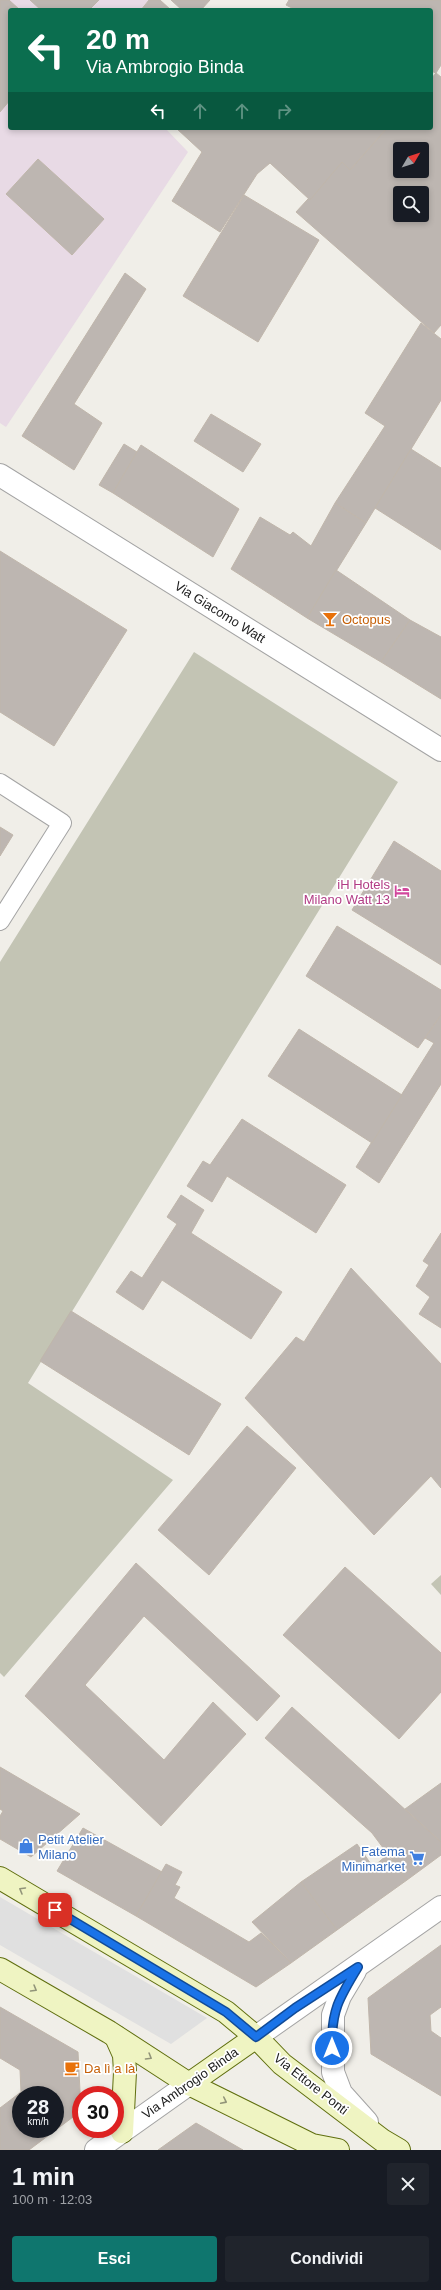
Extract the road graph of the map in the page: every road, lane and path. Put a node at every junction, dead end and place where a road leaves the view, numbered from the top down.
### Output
1 (0, 475) edge
2 (441, 750) edge
3 (0, 783) edge
4 (0, 921) edge
5 (0, 1878) edge
6 (441, 1907) edge
7 (358, 1967) junction
8 (0, 1969) edge
9 (116, 2037) junction
10 (256, 2037) junction
11 (189, 2084) junction
12 (124, 2092) edge
13 (124, 2131) edge
14 (113, 2138) edge
15 (391, 2145) edge
16 (96, 2150) edge
17 (338, 2150) edge

1 - 2 street, Via Giacomo Watt
3 - 4 lane
10 -> 5 street, Via Ettore Ponti
6 - 7 street, Via Ambrogio Binda
7 - 10 street, Via Ambrogio Binda
7 - 15 street, Via Ambrogio Binda
8 -> 9 street
9 -> 11 street
9 - 12 street, Via Ambrogio Binda
10 - 11 street, Via Ambrogio Binda
10 - 15 street, Via Ettore Ponti
11 - 13 street, Via Ambrogio Binda
11 -> 17 street
14 - 16 street, Via Ambrogio Binda

